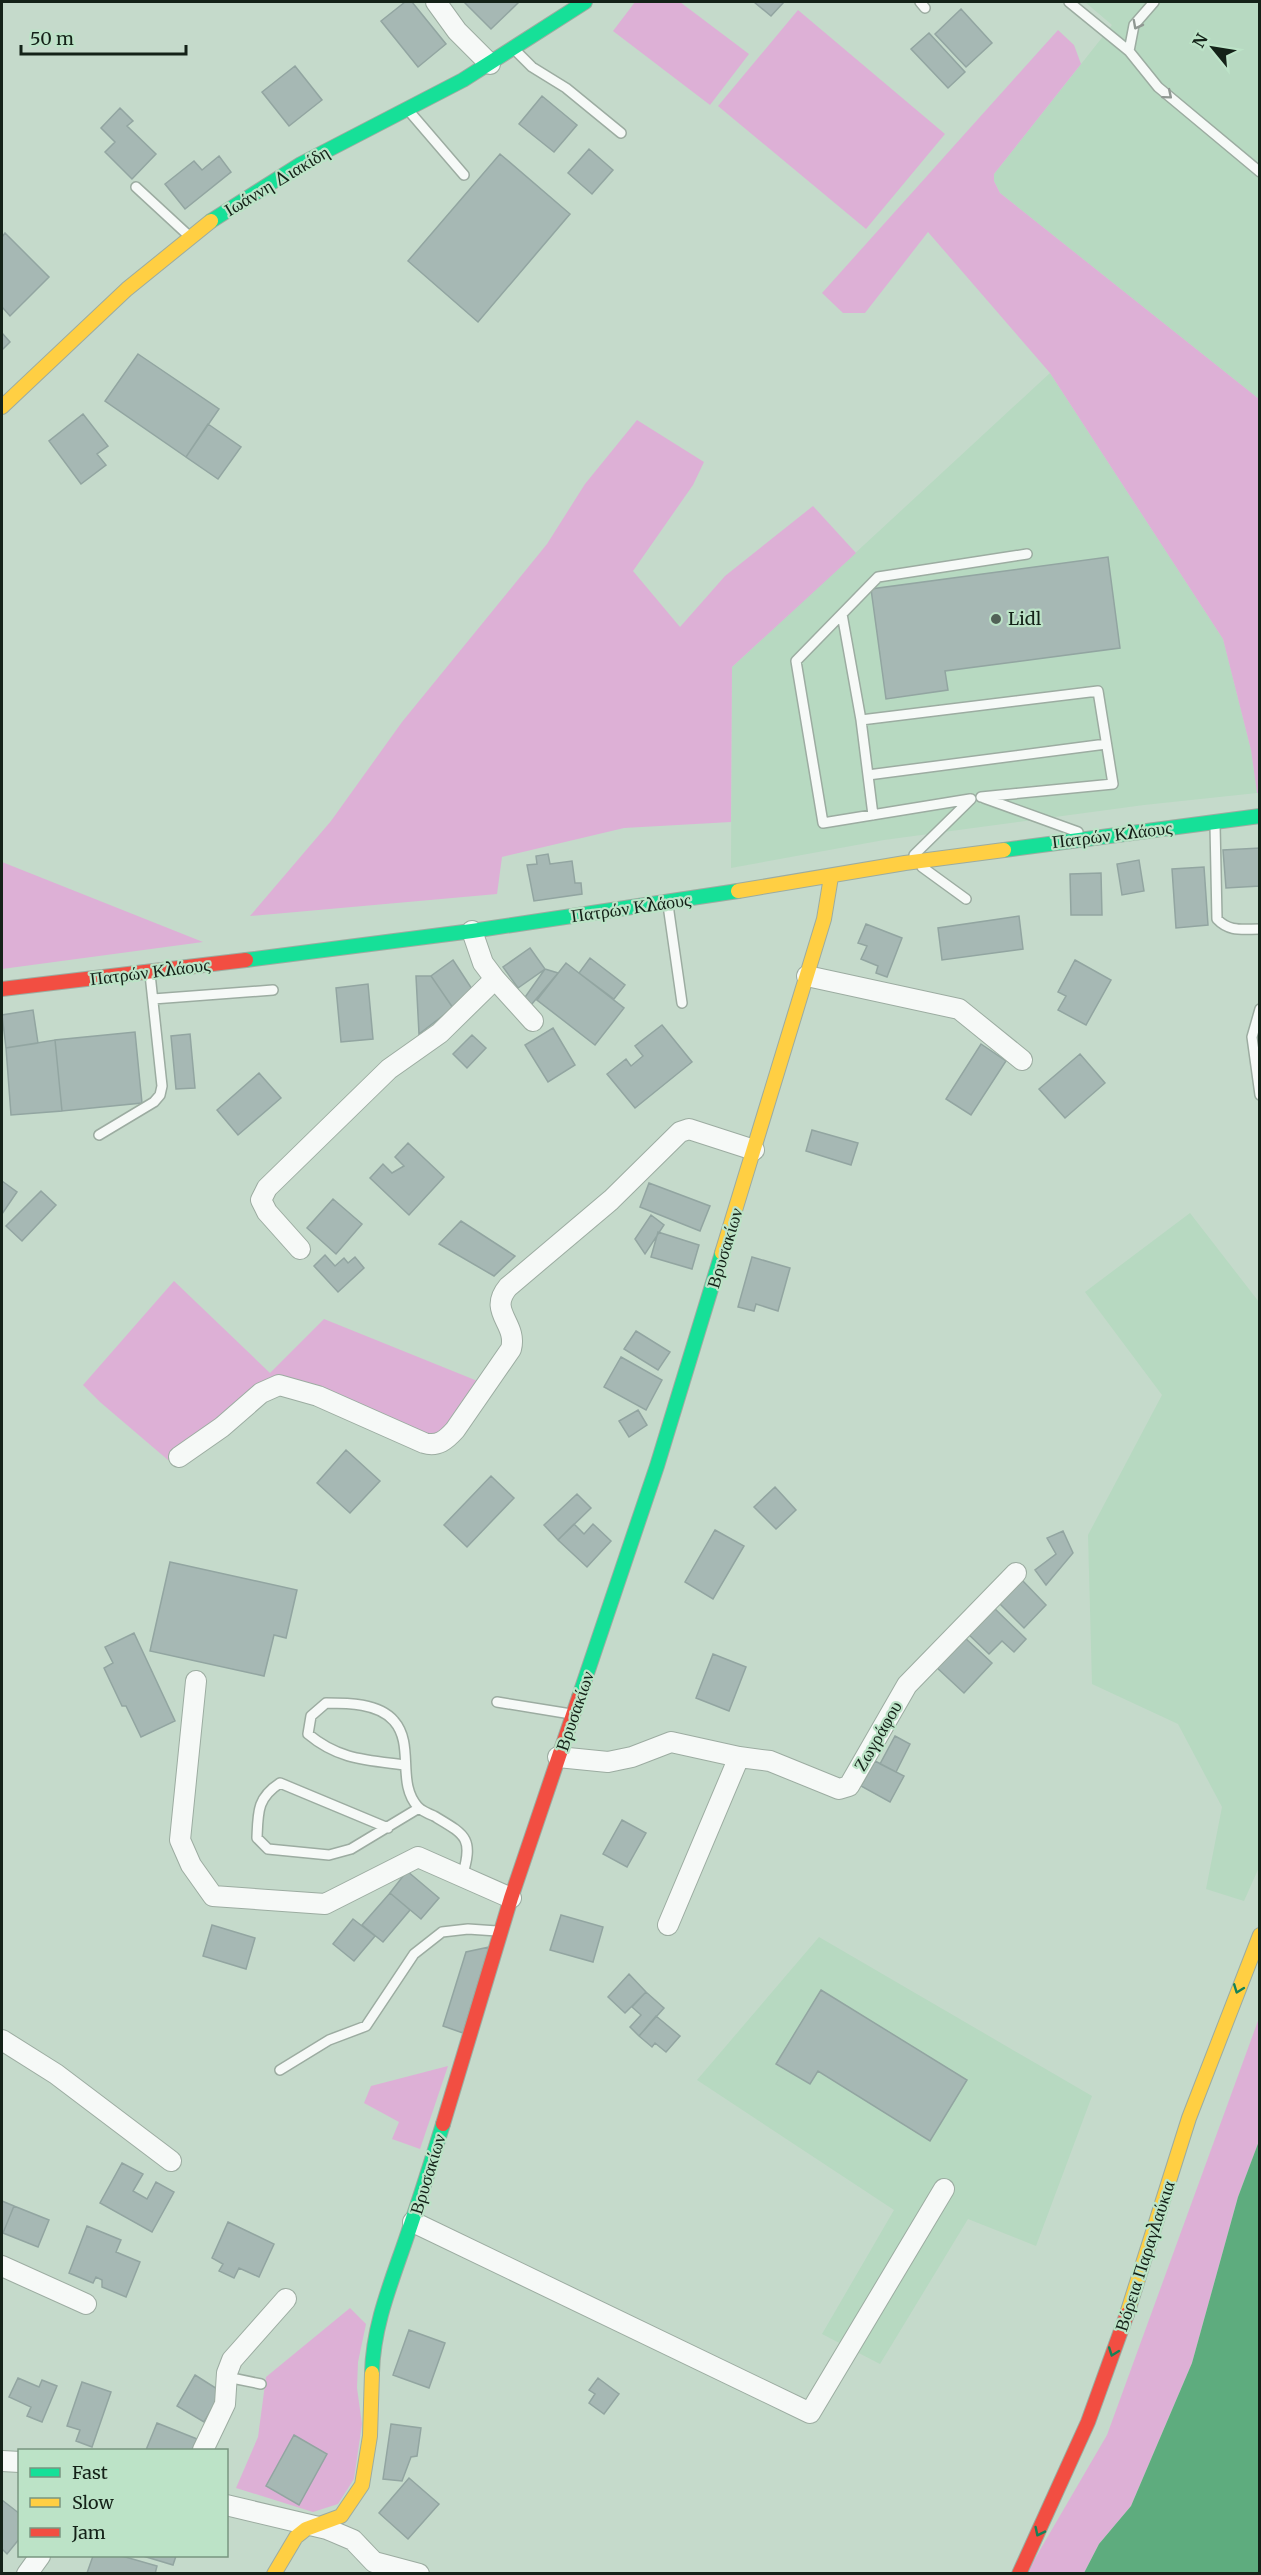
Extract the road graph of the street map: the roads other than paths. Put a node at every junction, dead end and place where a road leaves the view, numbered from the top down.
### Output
1 (436, 2) edge
2 (585, 2) edge
3 (1069, 2) edge
4 (1154, 2) edge
5 (514, 49) junction
6 (1129, 51) junction
7 (490, 64) junction
8 (408, 110) junction
9 (621, 133) dead end
10 (1260, 172) edge
11 (464, 175) dead end
12 (136, 187) dead end
13 (190, 237) junction
14 (2, 407) edge
15 (1027, 554) dead end
16 (842, 614) junction
17 (861, 720) junction
18 (1106, 744) junction
19 (868, 775) junction
20 (981, 797) junction
21 (970, 799) junction
22 (873, 815) junction
23 (1260, 816) edge
24 (1215, 823) junction
25 (1092, 837) junction
26 (911, 863) junction
27 (831, 877) junction
28 (966, 899) dead end
29 (668, 903) junction
30 (1260, 929) edge
31 (472, 931) junction
32 (150, 971) junction
33 (807, 976) junction
34 (495, 979) junction
35 (2, 989) edge
36 (273, 990) dead end
37 (153, 999) junction
38 (682, 1003) dead end
39 (1260, 1009) edge
40 (533, 1021) dead end
41 (1022, 1060) dead end
42 (1260, 1095) edge
43 (99, 1135) dead end
44 (754, 1150) junction
45 (300, 1249) dead end
46 (179, 1457) dead end
47 (1016, 1573) dead end
48 (196, 1681) dead end
49 (496, 1702) dead end
50 (573, 1714) junction
51 (558, 1757) junction
52 (739, 1757) junction
53 (405, 1765) junction
54 (419, 1808) junction
55 (388, 1828) junction
56 (462, 1877) junction
57 (511, 1898) junction
58 (668, 1925) dead end
59 (501, 1931) junction
60 (1260, 1935) edge
61 (2, 2040) edge
62 (280, 2070) dead end
63 (171, 2161) dead end
64 (944, 2189) dead end
65 (413, 2222) junction
66 (2, 2266) edge
67 (286, 2299) dead end
68 (86, 2304) dead end
69 (227, 2377) junction
70 (261, 2384) dead end
71 (204, 2449) edge
72 (2, 2462) edge
73 (18, 2462) edge
74 (228, 2505) edge
75 (314, 2526) junction
76 (39, 2557) edge
77 (27, 2574) edge
78 (274, 2574) edge
79 (419, 2574) edge
80 (1018, 2574) edge

1 - 7 street
2 - 5 street, Ιωάννη Διακίδη
3 - 6 lane
4 -> 6 lane
5 - 7 street, Ιωάννη Διακίδη
5 - 9 lane
6 -> 10 lane
7 - 8 street, Ιωάννη Διακίδη
8 - 11 lane
8 - 13 street, Ιωάννη Διακίδη
12 - 13 lane
13 - 14 street, Ιωάννη Διακίδη
15 - 16 lane
16 - 17 lane
16 - 22 lane
17 - 18 lane
17 - 19 lane
18 - 19 lane
18 - 20 lane
19 - 22 lane
20 - 21 lane
20 - 25 lane
21 - 22 lane
21 - 26 lane
23 - 24 street, Πατρών Κλάους
24 - 25 street, Πατρών Κλάους
24 - 30 lane
25 - 26 street, Πατρών Κλάους
26 - 27 street, Πατρών Κλάους
26 - 28 lane
27 - 29 street, Πατρών Κλάους
27 - 33 street, Βρυσακίων
29 - 31 street, Πατρών Κλάους
29 - 38 lane
31 - 32 street, Πατρών Κλάους
31 - 34 street
32 - 35 street, Πατρών Κλάους
32 - 37 lane
33 - 41 street
33 - 44 street, Βρυσακίων
34 - 40 street
34 - 45 street
36 - 37 lane
37 - 43 lane
39 - 42 lane
44 - 46 street
44 - 50 street, Βρυσακίων
47 - 52 street, Ζωγράφου
48 - 56 street
49 - 50 lane
50 - 51 street, Βρυσακίων
51 - 52 street, Ζωγράφου
51 - 57 street, Βρυσακίων
52 - 58 street
53 - 53 lane
53 - 54 lane
54 - 55 lane
54 - 56 lane
55 - 55 lane
56 - 57 street
57 - 59 street, Βρυσακίων
59 - 62 lane
59 - 65 street, Βρυσακίων
60 -> 80 street, Βόρεια Παραγλαύκια
61 - 63 street
64 - 65 street
65 - 75 street, Βρυσακίων
66 - 68 street
67 - 69 street
69 - 70 lane
69 - 71 street
72 - 73 street
74 - 75 street
75 - 78 street, Βρυσακίων
75 - 79 street
76 - 77 street

